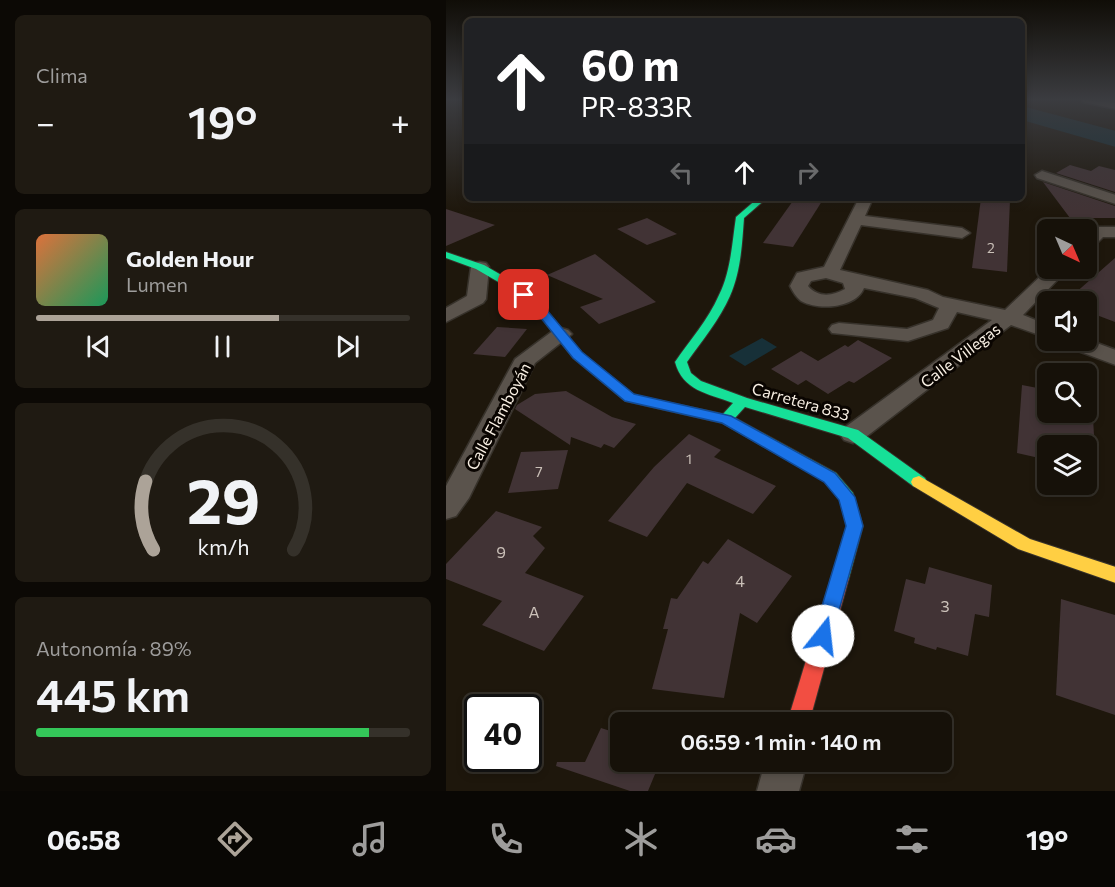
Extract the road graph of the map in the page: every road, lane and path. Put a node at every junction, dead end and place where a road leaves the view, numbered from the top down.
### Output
1 (1042, 175) dead end
2 (1115, 200) edge
3 (759, 201) edge
4 (865, 201) edge
5 (856, 220) junction
6 (1115, 232) edge
7 (962, 233) dead end
8 (1097, 233) edge
9 (446, 255) edge
10 (480, 267) junction
11 (830, 273) junction
12 (1049, 279) edge
13 (849, 288) junction
14 (944, 304) junction
15 (446, 316) edge
16 (1009, 317) junction
17 (1037, 328) edge
18 (839, 329) dead end
19 (561, 334) junction
20 (1097, 351) edge
21 (1115, 358) edge
22 (742, 401) junction
23 (726, 419) junction
24 (853, 434) junction
25 (448, 500) edge
26 (1115, 575) edge
27 (801, 712) edge
28 (783, 772) edge
29 (778, 791) edge

1 - 2 street
3 - 22 street, Carretera 833
4 - 5 street
5 - 7 street
5 - 11 street
6 - 8 street
9 - 10 street
10 - 15 street
10 - 19 street
11 - 13 street
11 - 13 street
12 - 16 street, Calle Villegas
13 - 14 street
14 - 16 street
14 - 18 street
16 - 17 street
16 - 24 street, Calle Villegas
19 - 23 street
19 - 25 street, Calle Flamboyán
20 - 21 street
22 - 23 street
22 - 24 street, Carretera 833
23 - 27 street
24 - 26 street, Carretera 833
28 - 29 street

